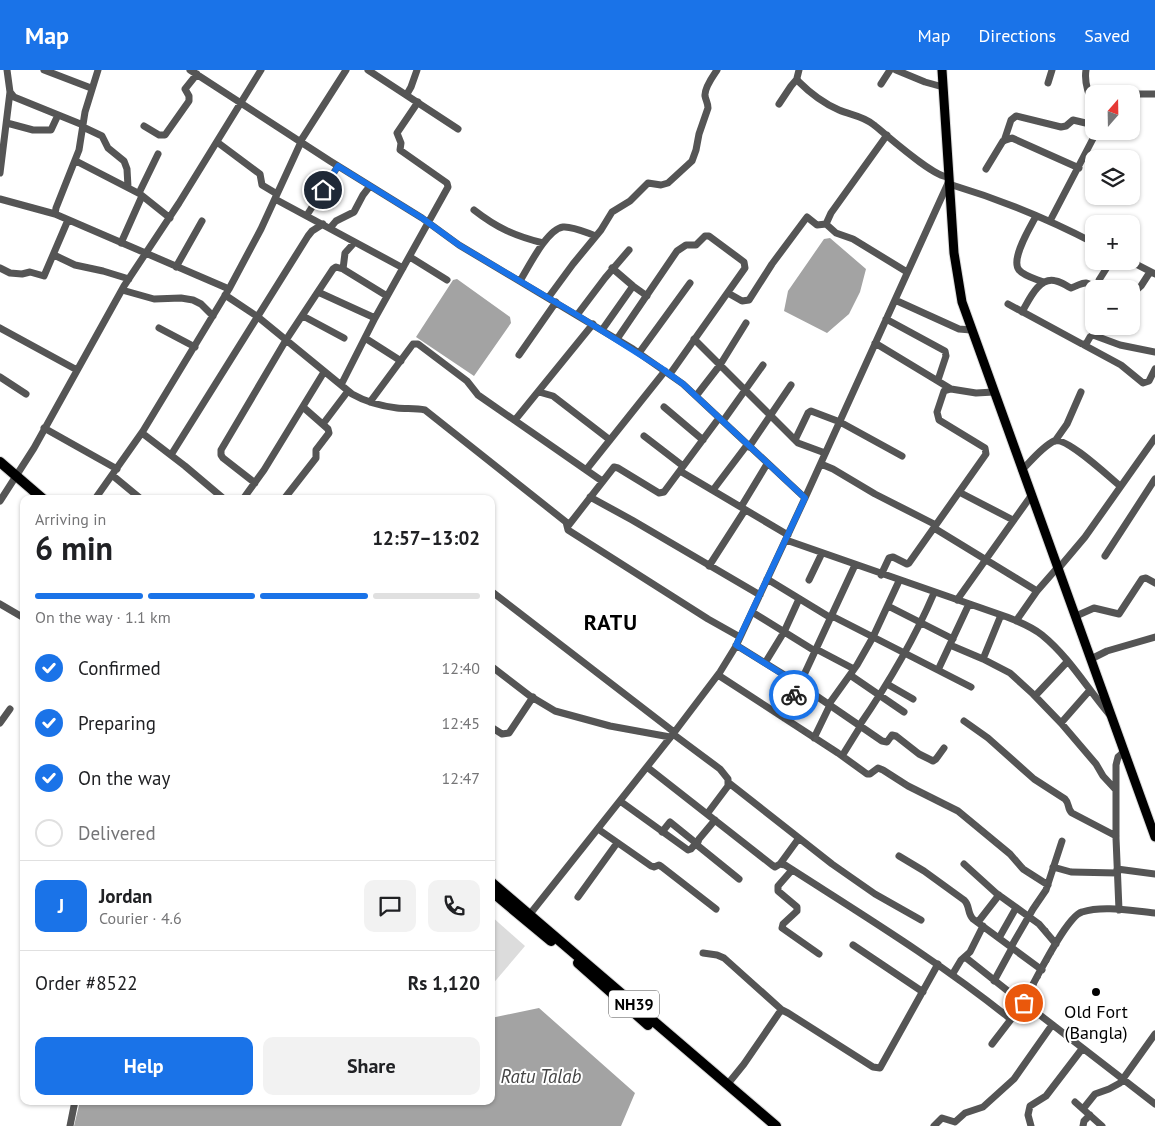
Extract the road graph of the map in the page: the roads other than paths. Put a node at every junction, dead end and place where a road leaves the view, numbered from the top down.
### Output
1 (6, 70) edge
2 (44, 70) edge
3 (98, 70) edge
4 (190, 70) edge
5 (261, 70) edge
6 (346, 70) edge
7 (368, 70) edge
8 (417, 70) edge
9 (718, 70) edge
10 (799, 70) edge
11 (890, 70) edge
12 (896, 70) edge
13 (942, 70) edge
14 (1052, 70) edge
15 (1086, 70) edge
16 (197, 74) junction
17 (797, 80) junction
18 (1048, 83) dead end
19 (881, 84) dead end
20 (1087, 85) edge
21 (943, 87) junction
22 (91, 88) junction
23 (10, 92) junction
24 (407, 94) junction
25 (1140, 94) edge
26 (1155, 94) edge
27 (418, 102) junction
28 (240, 104) junction
29 (779, 104) dead end
30 (58, 115) junction
31 (7, 123) junction
32 (1085, 123) edge
33 (83, 126) junction
34 (144, 126) dead end
35 (458, 129) dead end
36 (887, 135) junction
37 (1093, 140) edge
38 (1004, 141) junction
39 (217, 142) junction
40 (300, 142) junction
41 (158, 154) dead end
42 (76, 161) junction
43 (338, 166) junction
44 (1079, 168) junction
45 (986, 169) dead end
46 (0, 173) edge
47 (949, 180) junction
48 (370, 186) junction
49 (128, 187) junction
50 (140, 195) junction
51 (276, 196) junction
52 (0, 199) edge
53 (474, 210) dead end
54 (55, 214) junction
55 (307, 215) junction
56 (1036, 216) junction
57 (170, 218) junction
58 (68, 220) junction
59 (202, 221) dead end
60 (1050, 221) junction
61 (429, 223) junction
62 (826, 224) junction
63 (326, 226) junction
64 (596, 236) junction
65 (1085, 238) edge
66 (121, 242) junction
67 (354, 243) junction
68 (543, 243) junction
69 (629, 250) dead end
70 (145, 254) junction
71 (54, 255) junction
72 (410, 257) junction
73 (1140, 266) edge
74 (176, 267) junction
75 (0, 268) edge
76 (403, 268) junction
77 (612, 268) junction
78 (343, 269) junction
79 (907, 272) junction
80 (1153, 273) edge
81 (129, 279) junction
82 (447, 280) dead end
83 (520, 281) junction
84 (1043, 282) junction
85 (1085, 282) edge
86 (690, 283) dead end
87 (633, 286) junction
88 (1140, 287) edge
89 (122, 290) junction
90 (227, 292) junction
91 (318, 292) junction
92 (728, 293) junction
93 (387, 296) junction
94 (647, 296) junction
95 (548, 298) junction
96 (895, 300) junction
97 (556, 302) junction
98 (1008, 304) dead end
99 (1022, 312) junction
100 (577, 315) junction
101 (214, 316) junction
102 (257, 316) junction
103 (302, 316) junction
104 (375, 318) junction
105 (886, 319) junction
106 (746, 323) dead end
107 (593, 324) junction
108 (0, 328) edge
109 (158, 328) dead end
110 (602, 330) junction
111 (971, 330) junction
112 (344, 338) dead end
113 (365, 338) junction
114 (617, 339) junction
115 (694, 339) junction
116 (286, 340) junction
117 (876, 342) junction
118 (1084, 345) junction
119 (195, 347) junction
120 (1155, 352) edge
121 (639, 353) junction
122 (519, 355) dead end
123 (400, 361) junction
124 (720, 365) junction
125 (763, 365) dead end
126 (1155, 369) edge
127 (77, 370) junction
128 (324, 372) junction
129 (667, 372) junction
130 (0, 376) edge
131 (938, 380) junction
132 (341, 385) junction
133 (792, 385) dead end
134 (950, 389) junction
135 (745, 390) junction
136 (348, 391) junction
137 (539, 392) junction
138 (994, 392) junction
139 (1081, 392) dead end
140 (26, 394) dead end
141 (696, 396) junction
142 (370, 402) junction
143 (303, 407) junction
144 (664, 407) dead end
145 (770, 415) junction
146 (515, 420) junction
147 (721, 420) junction
148 (840, 422) junction
149 (323, 424) junction
150 (44, 428) junction
151 (142, 433) junction
152 (644, 436) dead end
153 (1155, 438) edge
154 (610, 440) junction
155 (703, 440) junction
156 (795, 440) junction
157 (1055, 441) junction
158 (748, 446) junction
159 (825, 453) junction
160 (171, 455) junction
161 (902, 456) dead end
162 (0, 462) edge
163 (767, 464) junction
164 (820, 464) junction
165 (0, 469) edge
166 (681, 469) junction
167 (586, 470) junction
168 (1022, 470) junction
169 (115, 472) junction
170 (14, 478) junction
171 (1155, 478) edge
172 (602, 481) junction
173 (255, 483) junction
174 (1120, 486) junction
175 (713, 490) junction
176 (959, 492) junction
177 (30, 495) edge
178 (37, 495) edge
179 (98, 495) edge
180 (137, 495) edge
181 (219, 495) edge
182 (246, 495) edge
183 (287, 495) edge
184 (1031, 496) junction
185 (590, 497) junction
186 (805, 498) junction
187 (0, 501) edge
188 (743, 508) junction
189 (1013, 520) junction
190 (568, 526) junction
191 (935, 527) junction
192 (787, 538) junction
193 (822, 553) junction
194 (1105, 556) dead end
195 (985, 560) junction
196 (855, 565) junction
197 (709, 566) junction
198 (1058, 568) junction
199 (881, 575) junction
200 (767, 579) junction
201 (809, 580) dead end
202 (899, 581) junction
203 (1155, 582) edge
204 (1037, 591) junction
205 (495, 593) edge
206 (934, 593) junction
207 (760, 595) junction
208 (799, 599) junction
209 (957, 600) junction
210 (0, 604) edge
211 (969, 604) junction
212 (888, 606) junction
213 (752, 612) junction
214 (1001, 615) junction
215 (20, 616) edge
216 (1076, 616) junction
217 (832, 617) junction
218 (1016, 621) junction
219 (922, 623) junction
220 (784, 632) junction
221 (740, 637) junction
222 (873, 637) junction
223 (1155, 637) edge
224 (952, 642) junction
225 (736, 645) junction
226 (816, 650) junction
227 (905, 653) junction
228 (1091, 659) junction
229 (983, 660) junction
230 (1067, 662) junction
231 (765, 663) junction
232 (495, 670) edge
233 (938, 670) junction
234 (852, 672) junction
235 (718, 675) junction
236 (798, 684) junction
237 (887, 684) junction
238 (971, 687) dead end
239 (1090, 690) junction
240 (1035, 696) junction
241 (533, 697) junction
242 (879, 697) junction
243 (913, 699) dead end
244 (829, 705) junction
245 (10, 709) dead end
246 (904, 712) dead end
247 (1110, 715) junction
248 (784, 718) junction
249 (964, 721) dead end
250 (0, 723) edge
251 (1061, 723) junction
252 (859, 726) junction
253 (495, 730) edge
254 (672, 735) junction
255 (814, 738) junction
256 (944, 748) dead end
257 (1124, 752) junction
258 (842, 756) junction
259 (647, 767) junction
260 (728, 783) junction
261 (1115, 789) junction
262 (620, 801) junction
263 (707, 814) junction
264 (715, 820) junction
265 (598, 829) junction
266 (662, 832) junction
267 (1116, 836) junction
268 (1155, 837) edge
269 (799, 838) junction
270 (1062, 841) dead end
271 (696, 842) junction
272 (617, 843) junction
273 (899, 856) dead end
274 (780, 864) junction
275 (964, 864) dead end
276 (1052, 867) junction
277 (792, 870) junction
278 (1117, 871) junction
279 (1155, 874) edge
280 (739, 879) dead end
281 (495, 885) edge
282 (1048, 885) junction
283 (495, 894) edge
284 (999, 895) junction
285 (578, 897) dead end
286 (1016, 908) junction
287 (716, 909) dead end
288 (1119, 910) junction
289 (530, 914) junction
290 (1155, 914) edge
291 (1029, 917) junction
292 (921, 920) dead end
293 (980, 924) junction
294 (999, 938) junction
295 (1056, 944) junction
296 (853, 945) dead end
297 (1012, 948) junction
298 (703, 953) dead end
299 (819, 954) dead end
300 (965, 957) junction
301 (938, 964) junction
302 (1042, 970) junction
303 (952, 975) junction
304 (994, 981) junction
305 (923, 992) junction
306 (1023, 1004) junction
307 (782, 1010) junction
308 (1012, 1018) junction
309 (1052, 1026) junction
310 (1155, 1034) edge
311 (992, 1044) dead end
312 (1082, 1049) junction
313 (1122, 1080) junction
314 (727, 1085) junction
315 (1075, 1102) dead end
316 (1155, 1104) edge
317 (74, 1105) edge
318 (1083, 1109) junction
319 (1090, 1115) junction
320 (70, 1126) edge
321 (766, 1126) edge
322 (776, 1126) edge
323 (934, 1126) edge
324 (1032, 1126) edge
325 (1083, 1126) edge
326 (1102, 1126) edge

1 - 23 street
2 - 22 street
3 - 22 street
4 - 16 street
5 - 28 street
6 - 40 street
7 - 24 street
8 - 24 street
9 - 64 street
10 - 17 street
11 - 19 street
12 - 21 street
13 - 21 main road
14 - 18 street
15 - 20 street
16 - 28 street
16 - 34 street
17 - 29 street
17 - 36 street
21 - 47 main road
22 - 33 street
23 - 30 street
23 - 31 street
24 - 27 street
25 - 26 street
27 - 35 street
27 - 61 street
28 - 39 street
28 - 40 street
30 - 31 street
30 - 33 street
31 - 46 street
32 - 38 street
33 - 42 street
33 - 49 street
36 - 47 street
36 - 62 street
37 - 44 street
38 - 44 street
38 - 45 street
39 - 51 street
39 - 57 street
40 - 43 street
40 - 51 street
41 - 50 street
42 - 49 street
42 - 54 street
43 - 48 street
43 - 55 street
44 - 60 street
47 - 56 street
47 - 79 street
47 - 111 main road
48 - 61 street
48 - 63 street
49 - 50 street
50 - 57 street
50 - 66 street
51 - 55 street
51 - 90 street
52 - 54 street
53 - 68 street
54 - 58 street
55 - 63 street
56 - 60 street
56 - 84 street
57 - 70 street
58 - 66 street
58 - 71 street
59 - 74 street
60 - 65 street
61 - 72 street
61 - 83 street
62 - 79 street
62 - 92 street
63 - 67 street
63 - 102 street
64 - 68 street
64 - 95 street
66 - 70 street
67 - 76 street
67 - 78 street
68 - 83 street
69 - 77 street
70 - 74 street
70 - 81 street
71 - 75 street
71 - 81 street
72 - 76 street
72 - 82 street
73 - 80 street
74 - 90 street
76 - 93 street
77 - 87 street
77 - 100 street
78 - 91 street
78 - 93 street
79 - 96 street
80 - 88 street
81 - 89 street
83 - 95 street
84 - 85 street
84 - 99 street
86 - 121 street
87 - 94 street
87 - 110 street
89 - 101 street
89 - 127 street
90 - 101 street
90 - 102 street
91 - 103 street
91 - 104 street
92 - 94 street
92 - 115 street
93 - 104 street
94 - 114 street
95 - 97 street
96 - 105 street
96 - 111 street
97 - 100 street
97 - 122 street
98 - 99 street
99 - 118 street
100 - 107 street
101 - 119 street
102 - 116 street
102 - 160 street
103 - 112 street
103 - 116 street
104 - 113 street
105 - 117 street
105 - 131 street
106 - 124 street
107 - 110 street
107 - 137 street
108 - 127 street
109 - 119 street
110 - 114 street
111 - 138 main road
113 - 123 street
113 - 132 street
114 - 121 street
115 - 124 street
115 - 129 street
116 - 128 street
116 - 173 street
117 - 131 street
117 - 148 street
118 - 120 street
118 - 126 street
119 - 151 street
121 - 129 street
123 - 142 street
123 - 146 street
124 - 135 street
124 - 141 street
125 - 135 street
127 - 150 street
128 - 132 street
128 - 143 street
129 - 141 street
129 - 154 street
130 - 140 street
131 - 134 street
132 - 136 street
133 - 145 street
134 - 138 street
134 - 176 street
135 - 145 street
135 - 147 street
136 - 142 street
136 - 149 street
137 - 146 street
137 - 154 street
138 - 168 main road
139 - 157 street
141 - 147 street
142 - 190 street
143 - 149 street
143 - 173 street
144 - 155 street
145 - 156 street
145 - 158 street
146 - 167 street
147 - 155 street
147 - 158 street
148 - 156 street
148 - 159 street
148 - 161 street
149 - 183 street
150 - 169 street
150 - 170 street
151 - 160 street
151 - 169 street
152 - 166 street
153 - 174 street
154 - 167 street
155 - 166 street
156 - 159 street
157 - 168 street
157 - 174 street
158 - 163 street
158 - 175 street
159 - 164 street
160 - 181 street
162 - 170 highway
163 - 186 street
163 - 188 street
164 - 186 street
164 - 191 street
165 - 170 highway
166 - 172 street
166 - 175 street
167 - 172 street
168 - 184 main road
169 - 179 street
169 - 180 street
170 - 177 highway
170 - 178 highway
170 - 187 street
171 - 194 street
172 - 185 street
173 - 182 street
174 - 198 street
175 - 188 street
176 - 189 street
176 - 191 street
184 - 189 street
184 - 198 main road
185 - 190 street
185 - 197 street
186 - 192 street
188 - 192 street
188 - 197 street
189 - 195 street
190 - 221 street
191 - 195 street
191 - 199 street
192 - 193 street
192 - 200 street
193 - 196 street
193 - 201 street
195 - 204 street
195 - 209 street
196 - 199 street
196 - 217 street
197 - 207 street
198 - 204 street
198 - 216 main road
199 - 202 street
200 - 207 street
200 - 208 street
202 - 206 street
202 - 212 street
203 - 216 street
204 - 218 street
205 - 254 street
206 - 209 street
206 - 219 street
207 - 213 street
208 - 217 street
208 - 220 street
209 - 211 street
210 - 215 street
211 - 214 street
211 - 224 street
212 - 219 street
212 - 222 street
213 - 220 street
213 - 221 street
214 - 218 street
214 - 229 street
216 - 228 main road
217 - 222 street
217 - 226 street
218 - 230 street
219 - 224 street
219 - 227 street
220 - 226 street
220 - 231 street
221 - 225 street
222 - 227 street
222 - 234 street
223 - 228 street
224 - 229 street
224 - 233 street
225 - 231 street
225 - 235 street
226 - 234 street
226 - 236 street
227 - 233 street
227 - 237 street
228 - 247 main road
229 - 240 street
230 - 239 street
230 - 240 street
231 - 236 street
232 - 241 street
233 - 238 street
234 - 242 street
234 - 244 street
235 - 248 street
235 - 254 street
236 - 244 street
236 - 248 street
237 - 242 street
237 - 243 street
239 - 247 street
239 - 251 street
240 - 251 street
241 - 253 street
241 - 254 street
242 - 246 street
242 - 252 street
244 - 252 street
244 - 255 street
245 - 250 street
247 - 257 main road
248 - 255 street
249 - 267 street
251 - 261 street
252 - 256 street
252 - 258 street
254 - 259 street
254 - 260 street
255 - 258 street
257 - 261 street
257 - 268 main road
258 - 282 street
259 - 262 street
259 - 263 street
260 - 263 street
260 - 269 street
261 - 267 street
262 - 265 street
262 - 266 street
263 - 264 street
264 - 271 street
264 - 274 street
265 - 272 street
265 - 289 street
266 - 271 street
266 - 271 street
267 - 278 street
269 - 274 street
269 - 292 street
270 - 276 street
271 - 280 street
272 - 285 street
272 - 287 street
273 - 293 street
274 - 277 street
275 - 284 street
276 - 278 street
276 - 282 street
277 - 299 street
277 - 301 street
278 - 279 street
278 - 288 street
281 - 289 highway, NH39
282 - 291 street
283 - 321 highway, NH39
284 - 286 street
284 - 293 street
286 - 291 street
286 - 294 street
288 - 290 street
288 - 295 street
289 - 314 highway, NH39
291 - 295 street
291 - 297 street
293 - 294 street
293 - 300 street
294 - 297 street
295 - 302 street
296 - 305 street
297 - 302 street
297 - 304 street
298 - 307 street
300 - 303 street
300 - 304 street
301 - 303 street
301 - 305 street
302 - 306 street
303 - 308 street
304 - 306 street
305 - 307 street
306 - 308 street
306 - 309 street
307 - 314 street
308 - 311 street
309 - 312 street
309 - 323 street
310 - 313 street
312 - 313 street
312 - 324 street
313 - 316 street
313 - 318 street
314 - 322 highway, NH39
315 - 318 street
317 - 320 street
318 - 319 street
319 - 325 street
319 - 326 street

